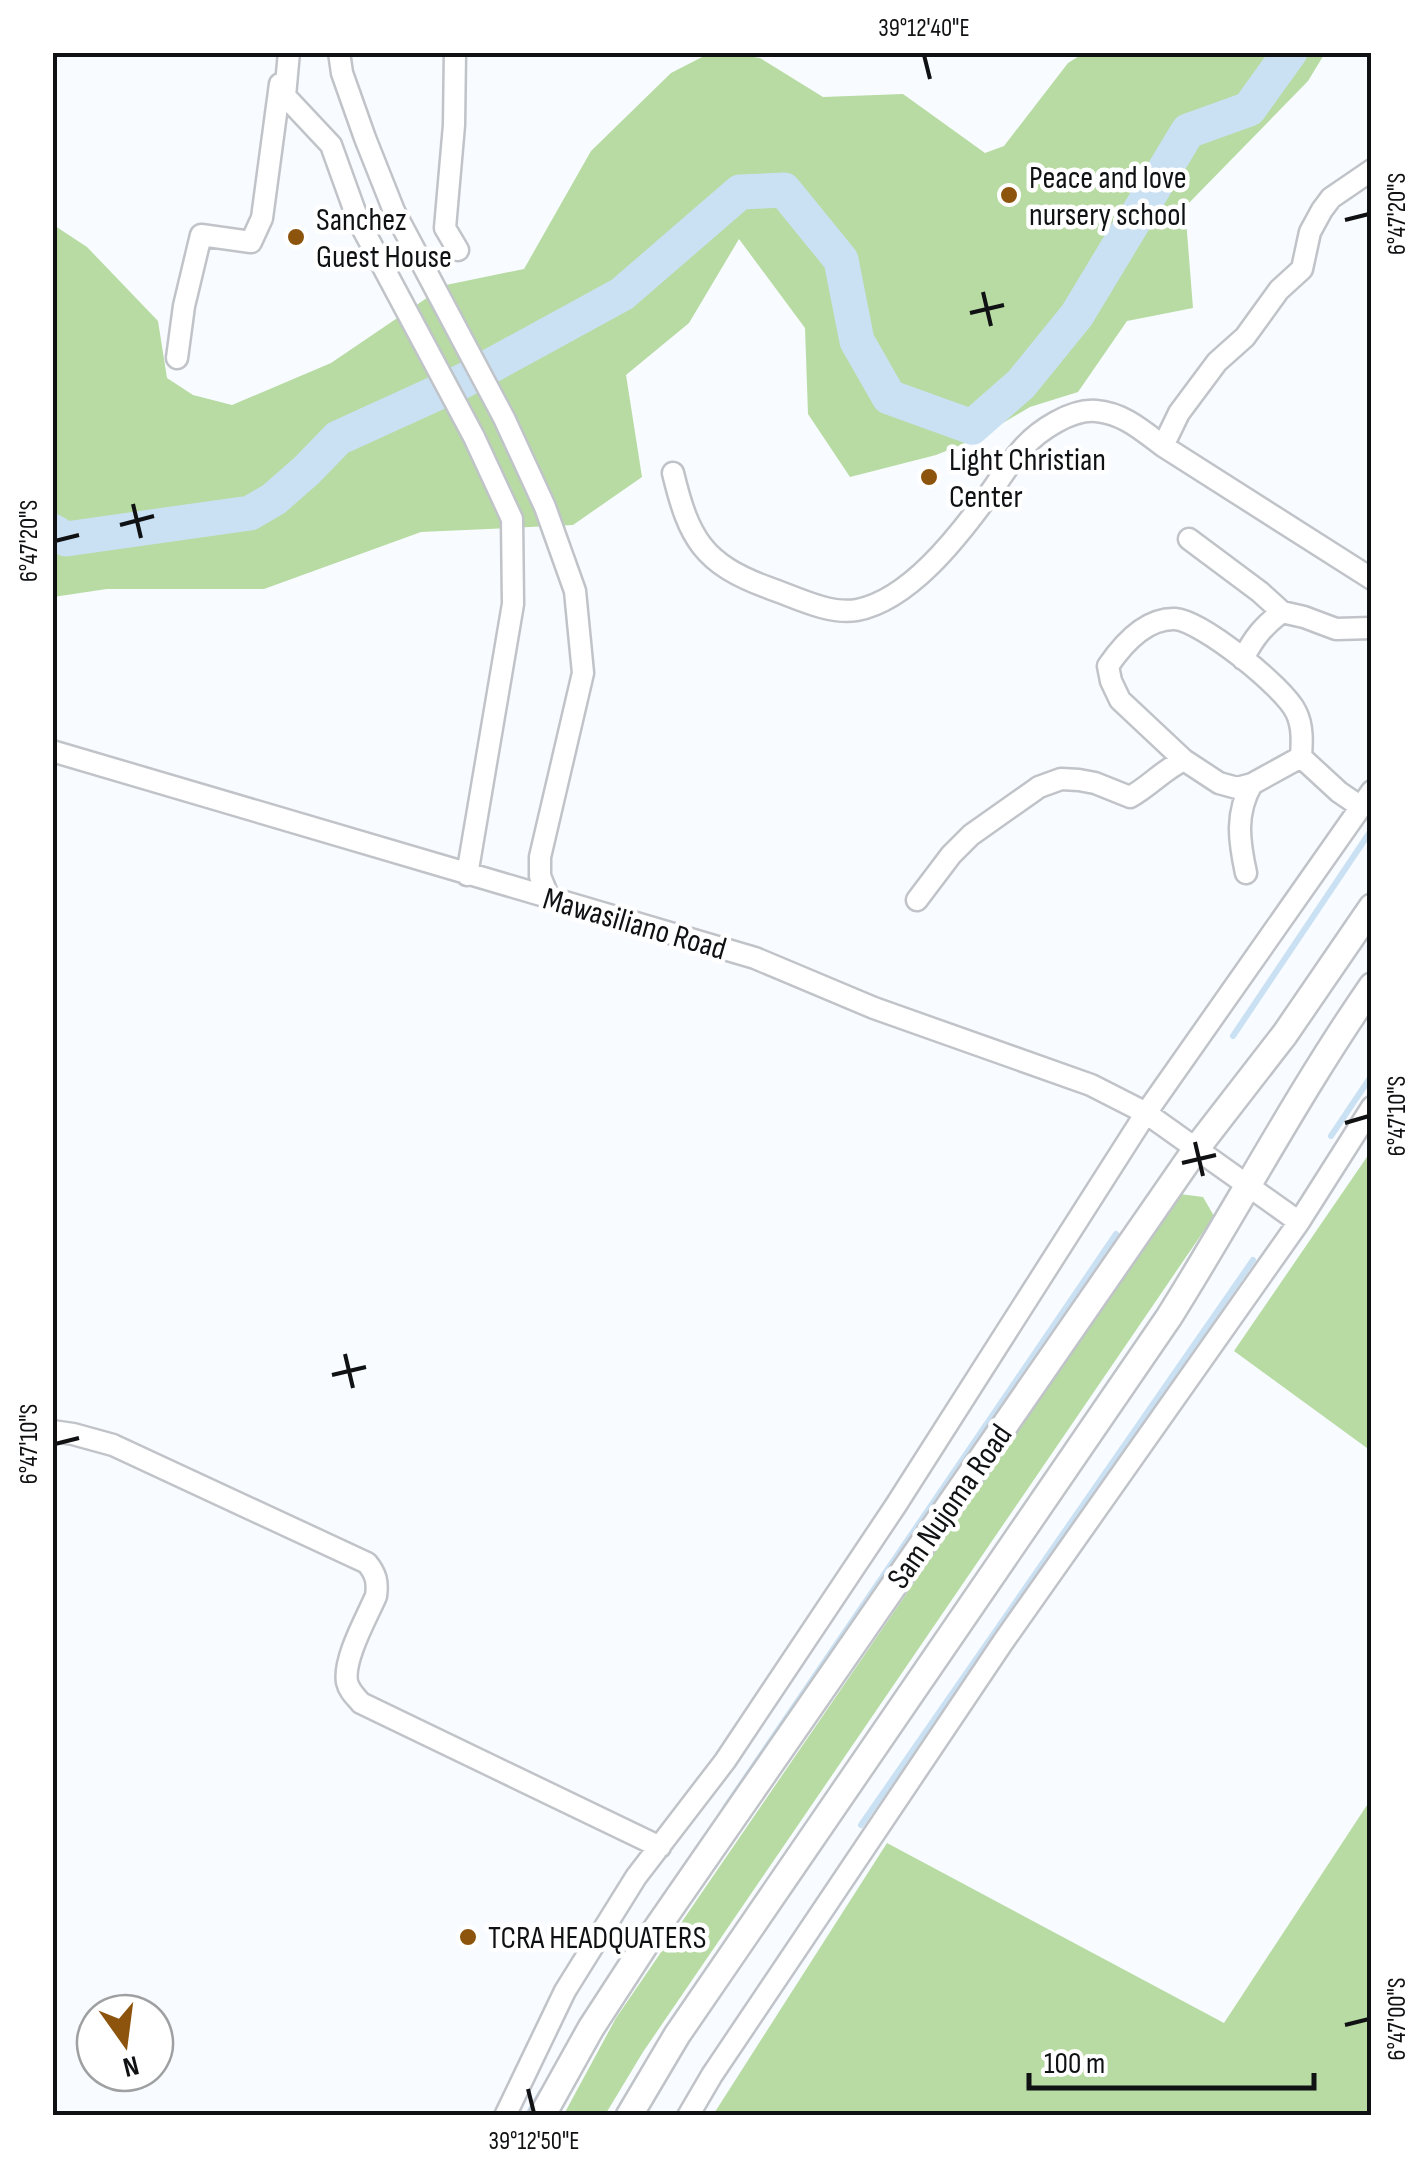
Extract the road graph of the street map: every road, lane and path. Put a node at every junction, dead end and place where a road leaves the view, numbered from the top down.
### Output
1 (286, 52) edge
2 (340, 52) edge
3 (454, 52) edge
4 (1372, 170) edge
5 (458, 250) dead end
6 (177, 358) dead end
7 (1163, 446) junction
8 (673, 473) dead end
9 (1189, 539) dead end
10 (1372, 580) edge
11 (1282, 612) junction
12 (1372, 628) edge
13 (1243, 660) junction
14 (52, 750) edge
15 (1301, 758) junction
16 (1184, 760) junction
17 (1252, 784) junction
18 (1366, 799) edge
19 (467, 874) junction
20 (1246, 874) dead end
21 (549, 898) junction
22 (917, 900) dead end
23 (1372, 907) edge
24 (1372, 986) edge
25 (1372, 1107) edge
26 (1146, 1113) junction
27 (1196, 1150) junction
28 (1247, 1186) junction
29 (1299, 1222) junction
30 (52, 1431) edge
31 (660, 1847) junction
32 (505, 2116) edge
33 (542, 2116) edge
34 (629, 2116) edge
35 (688, 2116) edge

1 - 6 street
1 - 19 street
2 - 21 street
3 - 5 street
4 - 7 street
7 - 8 street
7 - 10 street
9 - 11 street
11 - 12 street
11 - 13 street
13 - 15 street
13 - 16 street
14 - 19 street, Mawasiliano Road
15 - 17 street
15 - 18 street
16 - 17 street
16 - 22 street
17 - 20 street
18 - 26 street
19 - 21 street, Mawasiliano Road
21 - 26 street, Mawasiliano Road
23 - 27 main road, Sam Nujoma Road
24 - 28 main road
25 - 29 street
26 - 27 street, Mawasiliano Road
26 - 31 street
27 - 28 street, Mawasiliano Road
27 - 33 main road, Sam Nujoma Road
28 - 29 street, Mawasiliano Road
28 - 34 main road
29 - 35 street
30 - 31 street
31 - 32 street

